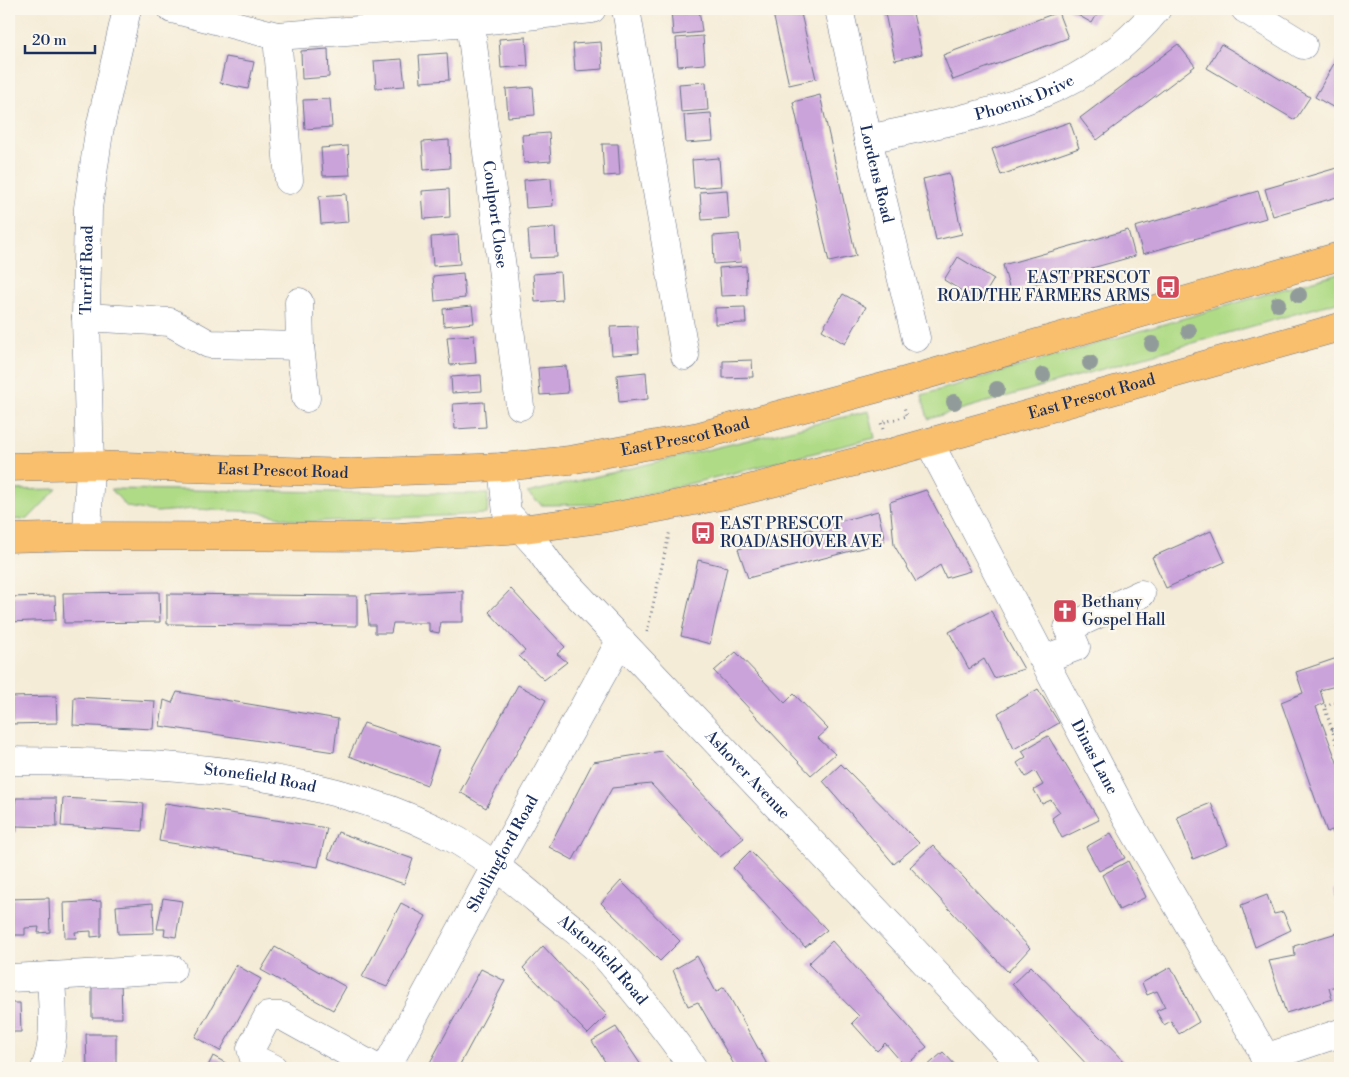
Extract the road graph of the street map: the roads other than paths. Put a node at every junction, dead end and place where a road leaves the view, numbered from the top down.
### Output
1 (127, 9) edge
2 (172, 9) edge
3 (592, 9) edge
4 (626, 9) edge
5 (839, 9) edge
6 (1157, 9) edge
7 (1245, 9) edge
8 (470, 22) junction
9 (277, 36) junction
10 (1304, 45) dead end
11 (868, 139) junction
12 (289, 180) dead end
13 (1340, 256) edge
14 (299, 302) dead end
15 (86, 317) junction
16 (1340, 327) edge
17 (917, 338) dead end
18 (300, 346) junction
19 (685, 356) dead end
20 (306, 398) dead end
21 (520, 406) dead end
22 (929, 442) junction
23 (90, 465) junction
24 (9, 467) edge
25 (502, 467) junction
26 (522, 529) junction
27 (87, 536) junction
28 (9, 538) edge
29 (1141, 594) dead end
30 (621, 640) junction
31 (1044, 659) junction
32 (9, 761) edge
33 (496, 866) junction
34 (172, 969) dead end
35 (51, 976) junction
36 (9, 978) edge
37 (1340, 1033) edge
38 (1266, 1063) edge
39 (45, 1068) edge
40 (273, 1068) edge
41 (376, 1068) edge
42 (386, 1068) edge
43 (693, 1068) edge
44 (1024, 1068) edge

1 - 15 street, Turriff Road
2 - 9 street
3 - 8 street
4 - 19 street
5 - 11 street, Lordens Road
6 - 11 street, Phoenix Drive
7 - 10 street
8 - 9 street
8 - 21 street, Coulport Close
9 - 12 street
11 - 17 street, Lordens Road
13 - 25 highway, East Prescot Road
14 - 18 street
15 - 18 street
15 - 23 street, Turriff Road
16 - 22 highway, East Prescot Road
18 - 20 street
22 - 26 highway, East Prescot Road
22 - 31 street, Dinas Lane
23 - 24 highway, East Prescot Road
23 - 25 highway, East Prescot Road
23 - 27 street, Turriff Road
25 - 26 street, Ashover Avenue
26 - 27 highway, East Prescot Road
26 - 30 street, Ashover Avenue
27 - 28 highway, East Prescot Road
29 - 31 street
30 - 33 street, Shellingford Road
30 - 44 street, Ashover Avenue
31 - 38 street, Dinas Lane
32 - 33 street, Stonefield Road
33 - 42 street, Shellingford Road
33 - 43 street, Alstonfield Road
34 - 35 street
35 - 36 street
35 - 39 street
37 - 38 street
40 - 41 street

